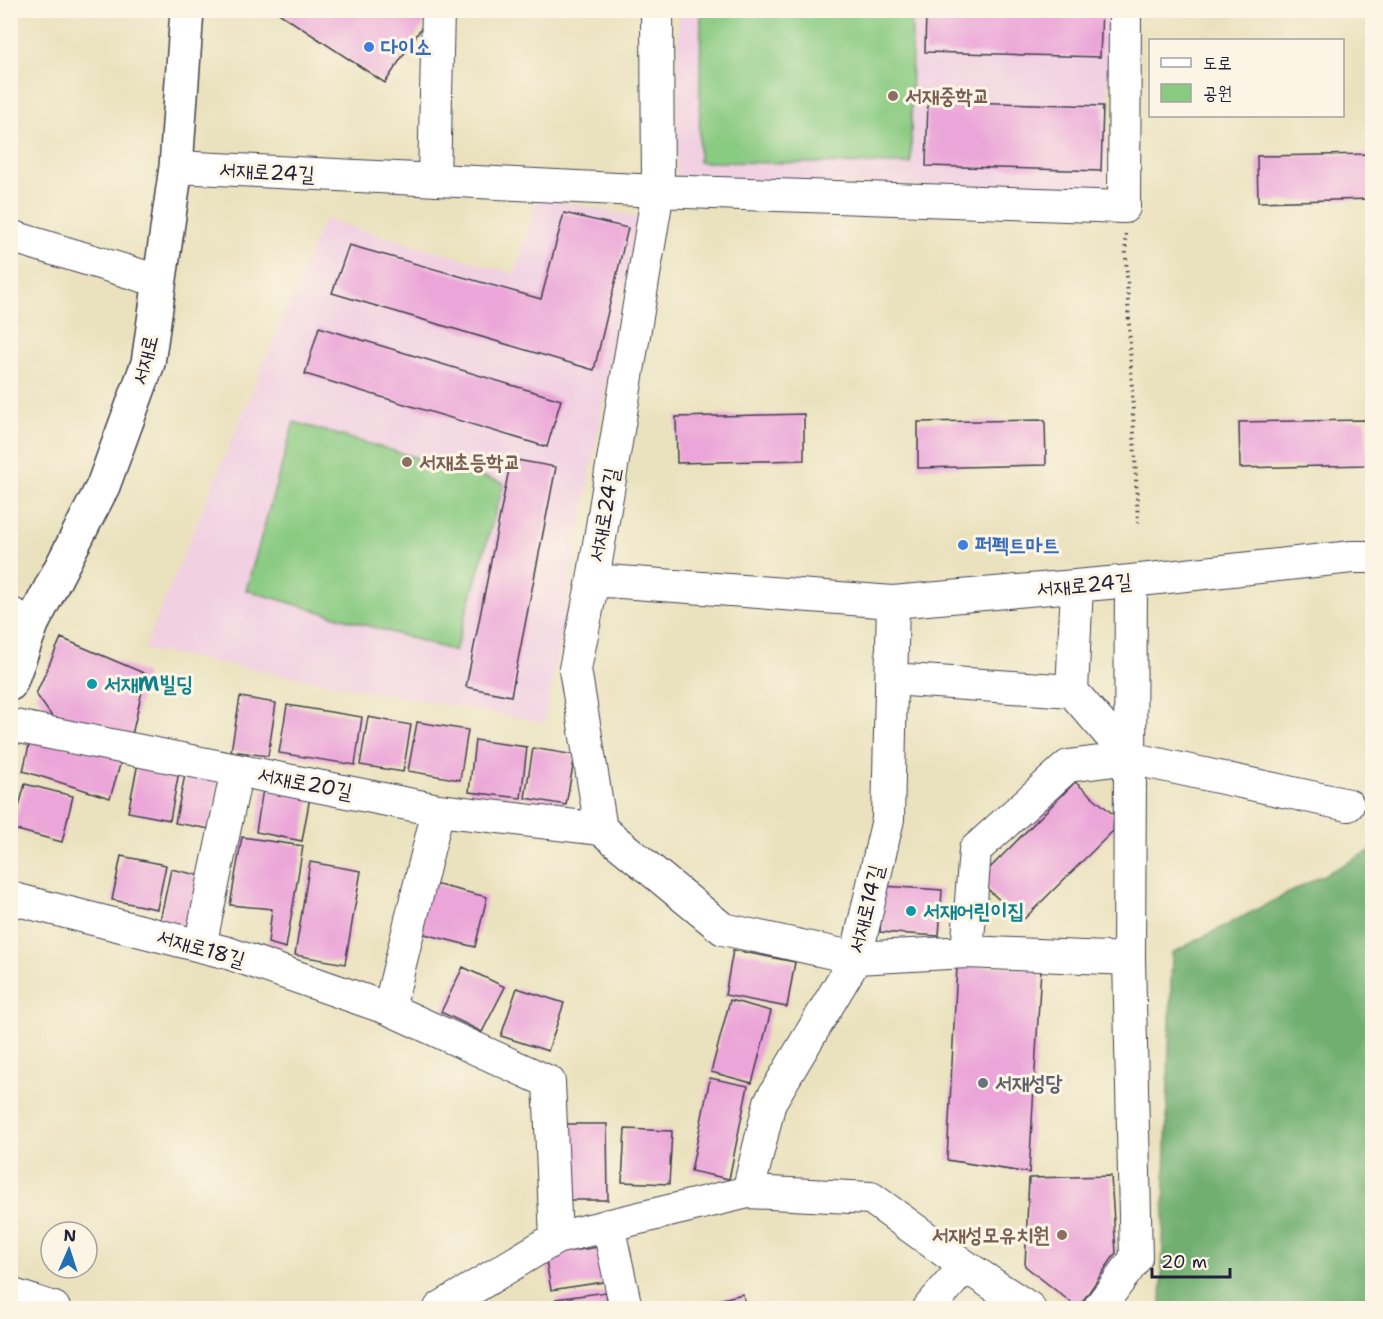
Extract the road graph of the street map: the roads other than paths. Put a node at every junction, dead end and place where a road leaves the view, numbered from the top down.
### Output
1 (187, 10) edge
2 (438, 10) edge
3 (657, 10) edge
4 (1125, 10) edge
5 (176, 167) junction
6 (434, 180) junction
7 (658, 191) junction
8 (10, 236) edge
9 (159, 281) junction
10 (1372, 557) edge
11 (593, 580) junction
12 (1131, 581) junction
13 (1077, 586) junction
14 (893, 602) junction
15 (21, 619) edge
16 (891, 679) junction
17 (10, 684) edge
18 (1072, 691) junction
19 (10, 725) edge
20 (1130, 758) junction
21 (237, 770) junction
22 (1348, 805) dead end
23 (438, 810) junction
24 (601, 829) junction
25 (10, 898) edge
26 (200, 946) junction
27 (967, 952) junction
28 (856, 958) junction
29 (1129, 959) junction
30 (389, 1009) junction
31 (748, 1192) junction
32 (608, 1225) junction
33 (556, 1238) junction
34 (965, 1266) junction
35 (10, 1294) edge
36 (54, 1308) edge
37 (440, 1308) edge
38 (626, 1308) edge
39 (929, 1308) edge
40 (1029, 1308) edge
41 (1099, 1308) edge

1 - 5 main road, 서재로
2 - 6 street
3 - 7 street
4 - 7 street
5 - 6 street, 서재로24길
5 - 9 main road, 서재로
6 - 7 street, 서재로24길
7 - 11 street, 서재로24길
8 - 9 street
9 - 15 main road, 서재로
10 - 12 street, 서재로24길
11 - 14 street, 서재로24길
11 - 24 street
12 - 13 street, 서재로24길
12 - 20 street
13 - 14 street, 서재로24길
13 - 18 street
14 - 16 street, 서재로14길
15 - 17 main road, 서재로
16 - 18 street
16 - 28 street, 서재로14길
18 - 20 street
19 - 21 street, 서재로20길
20 - 22 street
20 - 27 street
20 - 29 street
21 - 23 street, 서재로20길
21 - 26 street
23 - 24 street, 서재로20길
23 - 30 street
24 - 28 street
25 - 26 street, 서재로18길
26 - 30 street, 서재로18길
27 - 28 street
27 - 29 street
28 - 31 street, 서재로14길
29 - 41 street
30 - 33 street, 서재로18길
31 - 32 street
31 - 34 street
32 - 33 street
32 - 38 street
33 - 37 street
34 - 39 street
34 - 40 street
35 - 36 street

